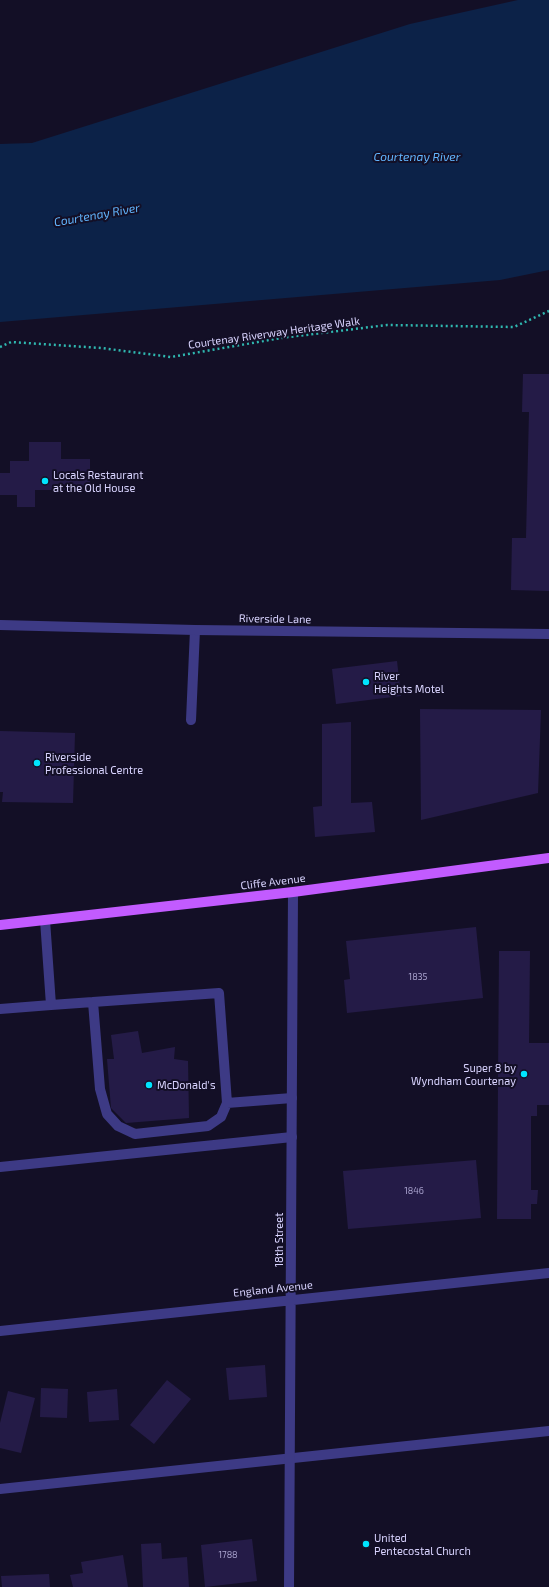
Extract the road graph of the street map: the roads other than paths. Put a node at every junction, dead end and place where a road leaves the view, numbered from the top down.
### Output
1 (0, 625) edge
2 (195, 630) junction
3 (549, 634) edge
4 (191, 720) dead end
5 (549, 858) edge
6 (293, 892) junction
7 (44, 920) junction
8 (0, 925) edge
9 (93, 1002) junction
10 (51, 1005) junction
11 (0, 1009) edge
12 (292, 1098) junction
13 (227, 1103) junction
14 (292, 1137) junction
15 (0, 1167) edge
16 (549, 1273) edge
17 (291, 1299) junction
18 (0, 1331) edge
19 (549, 1431) edge
20 (290, 1459) junction
21 (0, 1489) edge
22 (289, 1587) edge

1 - 2 street, Riverside Lane
2 - 3 street, Riverside Lane
2 - 4 street
5 - 6 main road, Cliffe Avenue
6 - 7 main road, Cliffe Avenue
6 - 12 street, 18th Street
7 - 8 main road, Cliffe Avenue
7 - 10 street
9 - 10 street
9 - 13 street
9 - 13 street
10 - 11 street
12 - 13 street
12 - 14 street, 18th Street
14 - 15 street
14 - 17 street, 18th Street
16 - 17 street, England Avenue
17 - 18 street, England Avenue
17 - 20 street, 18th Street
19 - 20 street
20 - 21 street
20 - 22 street, 18th Street

